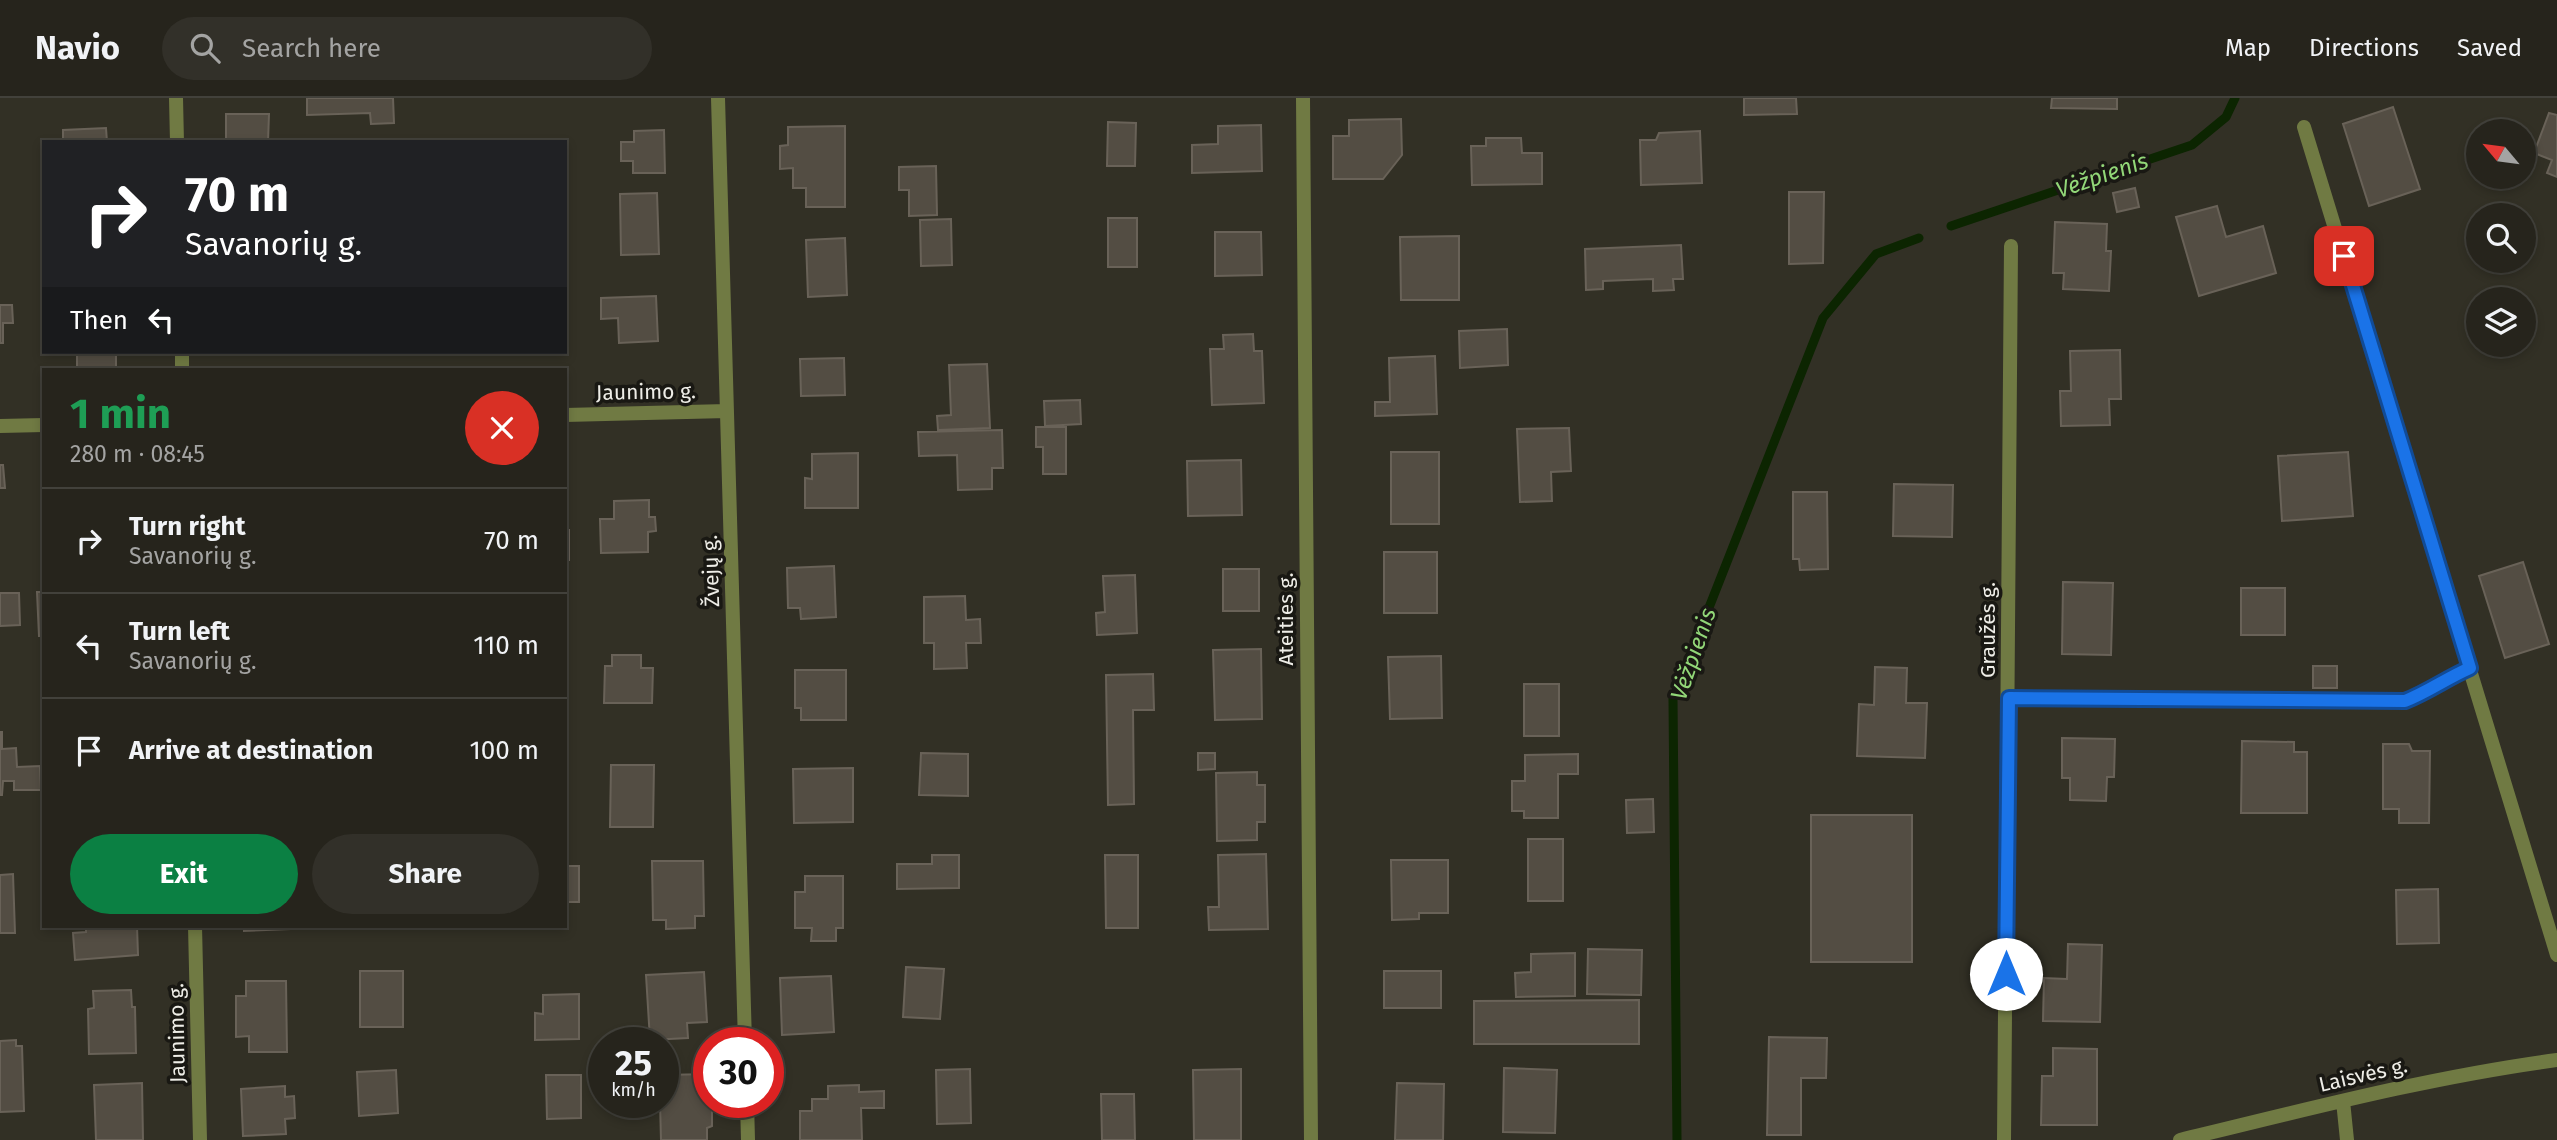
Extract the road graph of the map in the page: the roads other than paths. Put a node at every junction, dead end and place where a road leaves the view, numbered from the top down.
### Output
1 (176, 98) edge
2 (718, 98) edge
3 (1303, 98) edge
4 (2304, 127) dead end
5 (177, 140) edge
6 (2011, 246) dead end
7 (727, 411) junction
8 (567, 415) edge
9 (42, 425) edge
10 (0, 426) edge
11 (2470, 668) junction
12 (2009, 698) junction
13 (195, 928) edge
14 (2557, 955) edge
15 (745, 1027) edge
16 (2557, 1060) edge
17 (2343, 1101) junction
18 (747, 1118) edge
19 (200, 1140) edge
20 (748, 1140) edge
21 (1311, 1140) edge
22 (2004, 1140) edge
23 (2180, 1140) edge
24 (2347, 1140) edge

1 - 5 street
2 - 7 street, Žvejų g.
3 - 21 street, Ateities g.
4 - 11 street
6 - 12 street, Graužės g.
7 - 8 street, Jaunimo g.
7 - 15 street, Žvejų g.
9 - 10 street
11 - 12 street
11 - 14 street
12 - 22 street, Graužės g.
13 - 19 street, Jaunimo g.
16 - 17 street, Laisvės g.
17 - 23 street, Laisvės g.
17 - 24 street
18 - 20 street

